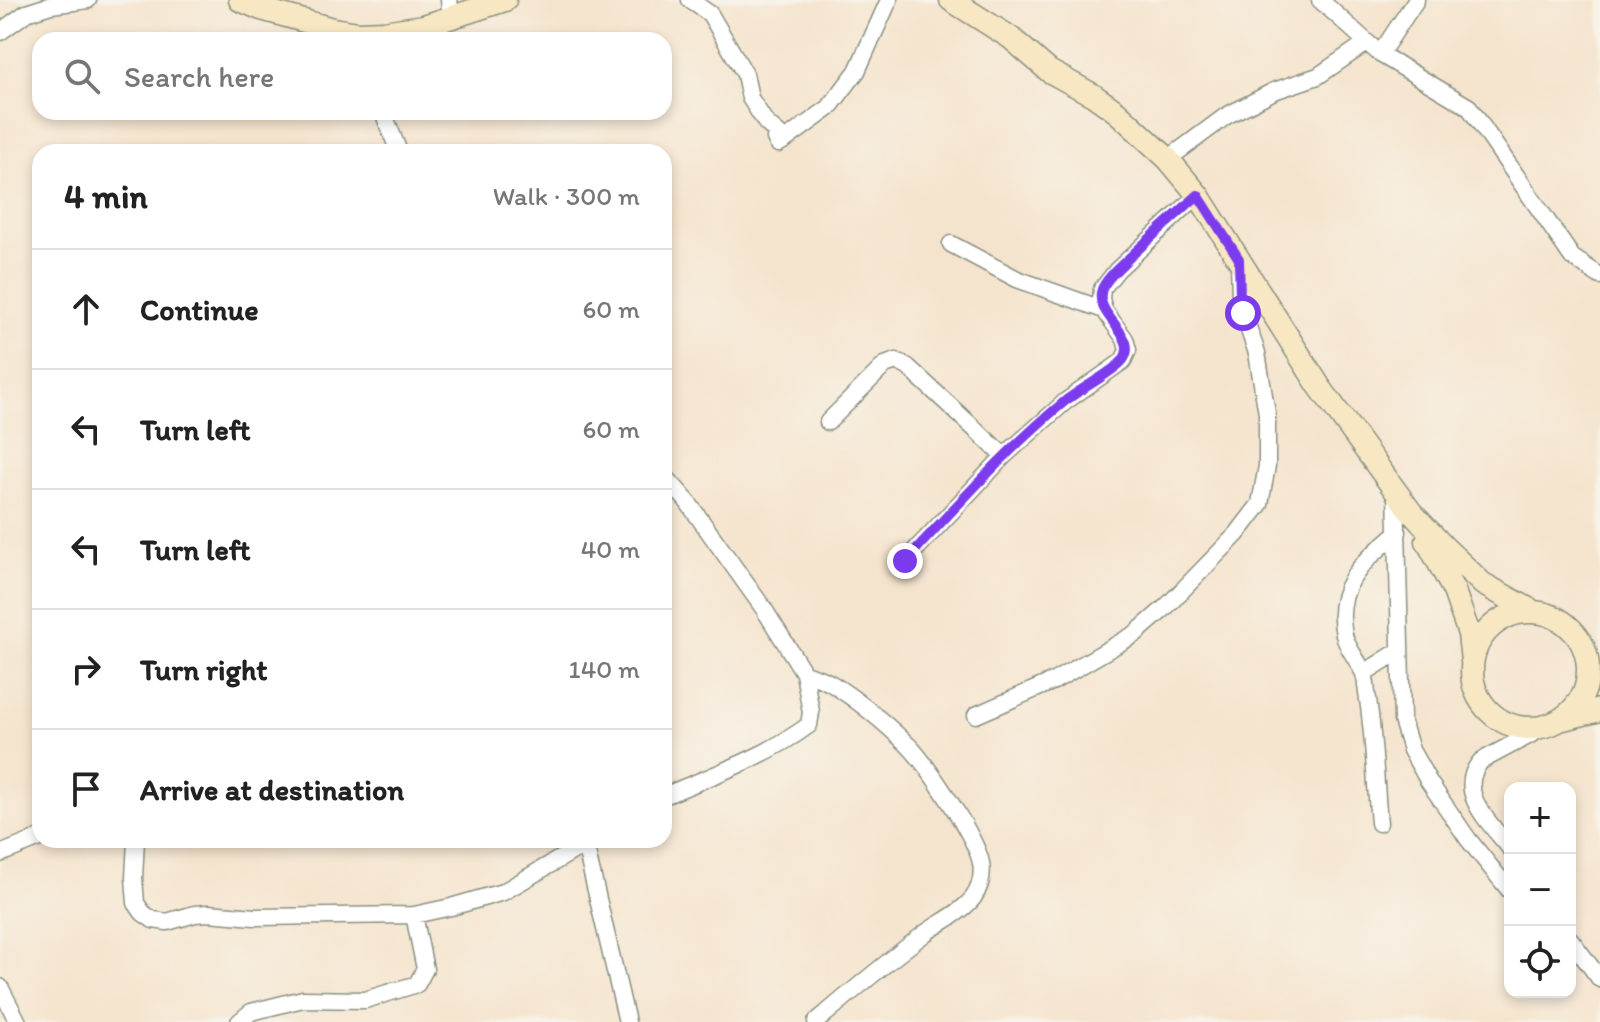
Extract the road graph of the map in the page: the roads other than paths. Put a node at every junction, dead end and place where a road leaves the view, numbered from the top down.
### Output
1 (88, 0) edge
2 (240, 0) edge
3 (505, 0) edge
4 (690, 0) edge
5 (889, 0) edge
6 (951, 0) edge
7 (1320, 0) edge
8 (1416, 0) edge
9 (450, 8) edge
10 (0, 32) edge
11 (343, 32) edge
12 (383, 32) edge
13 (1366, 43) junction
14 (1380, 54) junction
15 (386, 120) edge
16 (396, 144) edge
17 (1168, 159) junction
18 (1198, 195) junction
19 (951, 244) dead end
20 (1239, 259) junction
21 (1600, 276) edge
22 (1104, 310) junction
23 (828, 422) dead end
24 (1004, 456) junction
25 (672, 484) edge
26 (1396, 492) junction
27 (1411, 512) junction
28 (1398, 532) junction
29 (905, 561) dead end
30 (1534, 612) junction
31 (1590, 642) edge
32 (1399, 651) junction
33 (1472, 666) junction
34 (804, 673) junction
35 (1364, 673) junction
36 (1600, 710) edge
37 (976, 715) dead end
38 (1553, 723) junction
39 (672, 792) edge
40 (1379, 823) dead end
41 (32, 841) edge
42 (1504, 841) edge
43 (136, 848) edge
44 (579, 848) edge
45 (590, 848) edge
46 (0, 854) edge
47 (1504, 884) edge
48 (414, 915) junction
49 (1576, 947) edge
50 (1600, 979) edge
51 (0, 987) edge
52 (18, 1022) edge
53 (239, 1022) edge
54 (627, 1022) edge
55 (816, 1022) edge

1 - 10 street
2 - 11 main road
3 - 9 main road
4 - 5 street
6 - 17 main road
7 - 13 street
8 - 14 street
9 - 12 main road
13 - 14 street
13 - 17 street
14 - 21 street
15 - 16 street
17 - 18 main road
18 - 20 main road
18 - 22 street
19 - 22 street
20 - 26 main road
20 - 37 street
22 - 24 street
23 - 24 street
24 - 29 street
25 - 34 street
26 - 27 main road
26 - 28 street
27 - 30 main road
27 - 33 main road
28 - 32 street
28 - 35 street
30 - 31 main road
30 - 33 main road
31 - 38 main road
32 - 35 street
32 - 47 street
33 - 38 main road
34 - 39 street
34 - 55 street
35 - 40 street
36 - 38 main road
38 - 42 street
41 - 46 street
43 - 48 street
44 - 48 street
45 - 54 street
48 - 53 street
49 - 50 street
51 - 52 street

